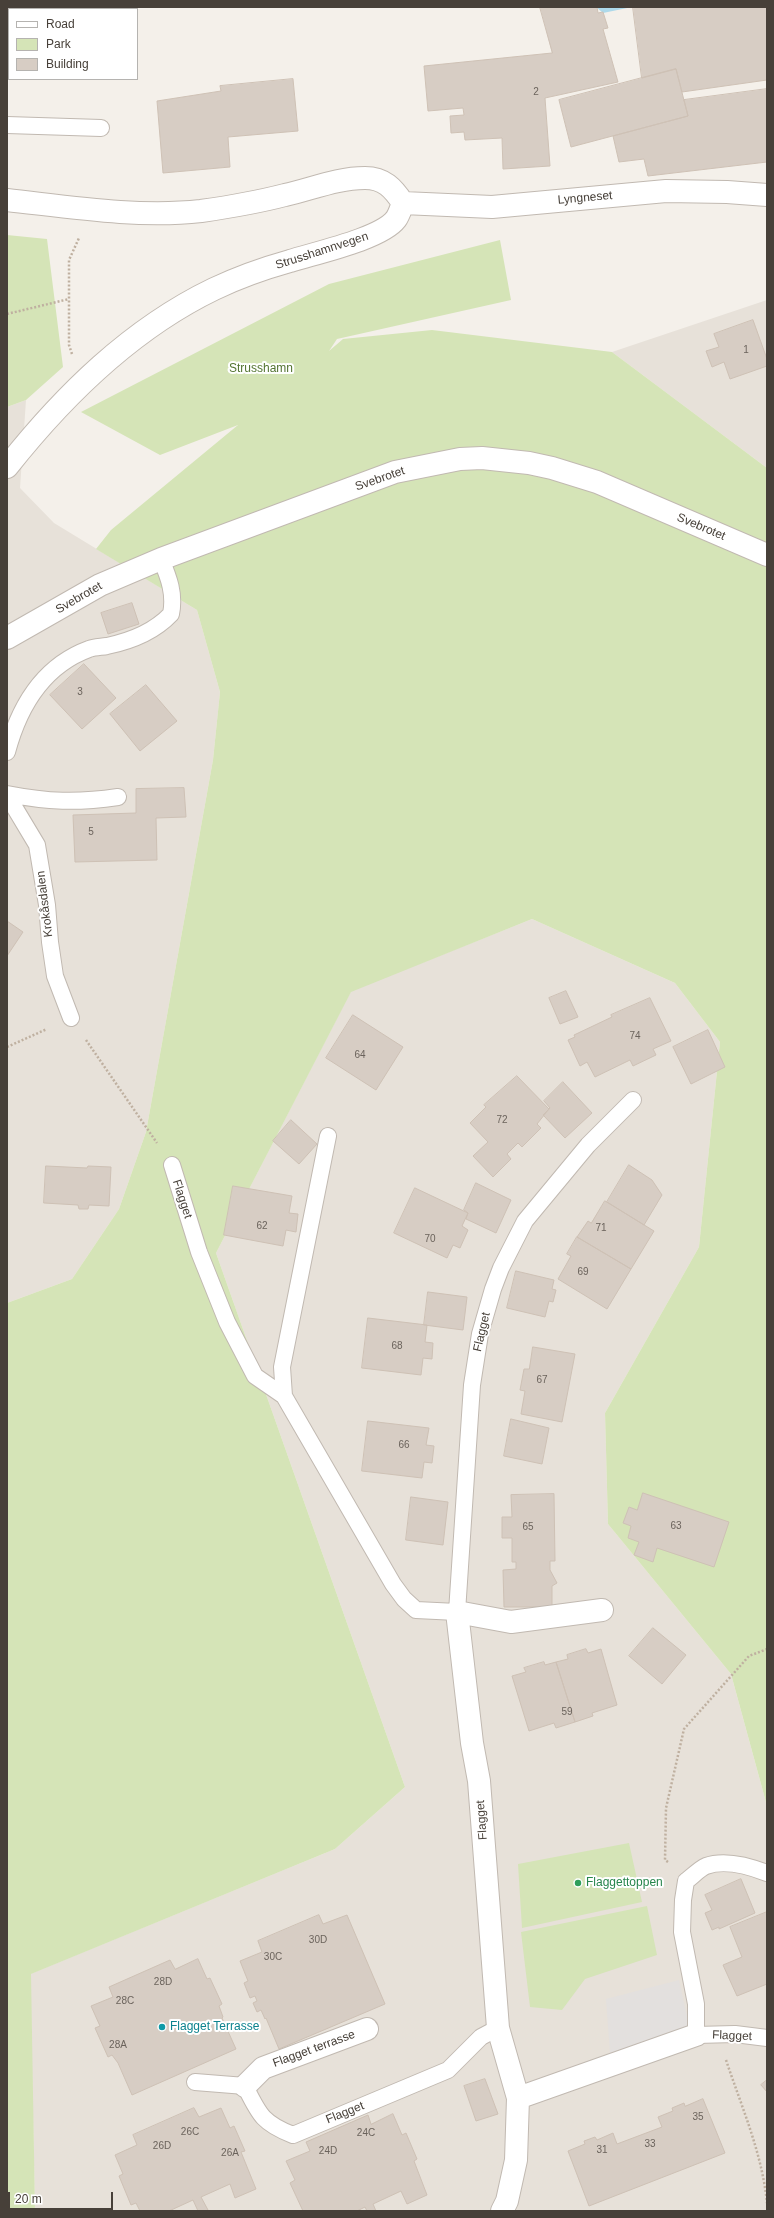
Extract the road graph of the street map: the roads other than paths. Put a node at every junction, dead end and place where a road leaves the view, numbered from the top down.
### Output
1 (7, 125) edge
2 (101, 128) dead end
3 (767, 195) edge
4 (7, 200) edge
5 (403, 203) junction
6 (7, 467) edge
7 (767, 555) edge
8 (161, 560) junction
9 (7, 638) edge
10 (7, 752) edge
11 (7, 795) edge
12 (118, 797) dead end
13 (71, 1018) road end
14 (633, 1100) dead end
15 (328, 1136) dead end
16 (172, 1165) road end
17 (284, 1396) junction
18 (602, 1610) dead end
19 (457, 1612) junction
20 (767, 1873) edge
21 (498, 2028) junction
22 (367, 2030) dead end
23 (696, 2035) junction
24 (767, 2038) edge
25 (195, 2082) dead end
26 (245, 2086) junction
27 (518, 2098) junction
28 (502, 2211) edge

1 - 2 lane
3 - 5 street, Lyngneset
4 - 5 street
5 - 6 street, Strusshamnvegen
7 - 8 street, Svebrotet
8 - 9 street, Svebrotet
8 - 10 lane
11 - 12 lane, Krokåsdalen
11 - 13 lane, Krokåsdalen
14 - 19 lane, Flagget
15 - 17 lane, Flagget
16 - 17 lane, Flagget
17 - 19 lane, Flagget
18 - 19 street, Flagget
19 - 21 street, Flagget
20 - 23 lane, Flagget
21 - 26 lane, Flagget
21 - 27 street, Flagget
22 - 26 street, Flagget terrasse
23 - 24 lane, Flagget
23 - 27 street, Flagget
25 - 26 lane
27 - 28 street, Flagget

